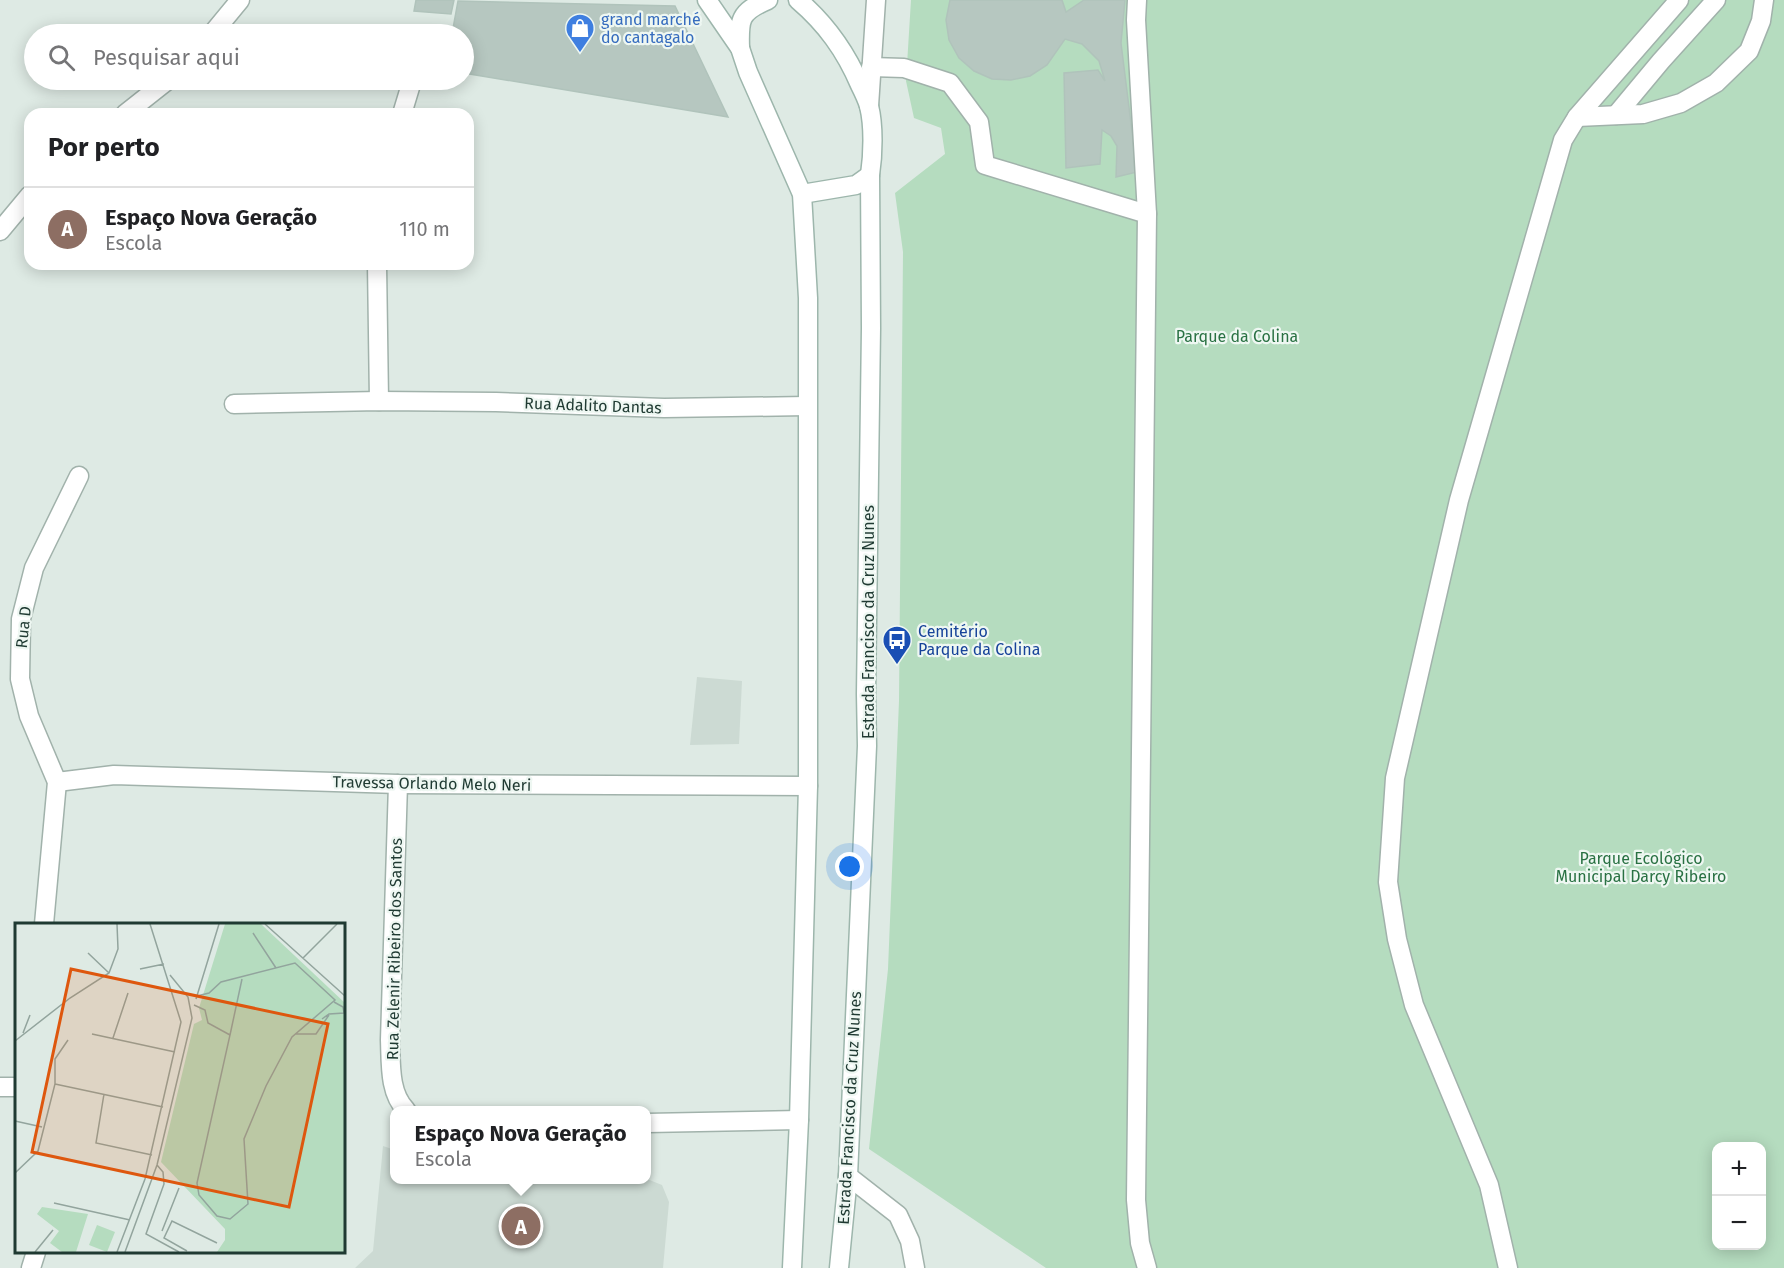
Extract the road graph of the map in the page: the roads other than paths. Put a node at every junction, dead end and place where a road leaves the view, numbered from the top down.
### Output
1 (240, 0) edge
2 (707, 0) edge
3 (768, 0) edge
4 (798, 0) edge
5 (876, 0) edge
6 (1137, 0) edge
7 (1679, 0) edge
8 (1716, 0) edge
9 (1764, 0) edge
10 (220, 24) edge
11 (740, 48) junction
12 (872, 67) junction
13 (155, 90) edge
14 (409, 90) edge
15 (869, 106) junction
16 (133, 108) edge
17 (404, 108) edge
18 (1616, 115) junction
19 (1576, 117) junction
20 (870, 175) junction
21 (802, 194) junction
22 (24, 202) edge
23 (1147, 214) junction
24 (0, 231) edge
25 (377, 270) edge
26 (379, 401) junction
27 (234, 404) dead end
28 (807, 406) junction
29 (79, 476) dead end
30 (57, 782) junction
31 (398, 784) junction
32 (808, 786) junction
33 (44, 923) edge
34 (0, 1087) edge
35 (15, 1088) edge
36 (402, 1106) edge
37 (799, 1120) junction
38 (651, 1123) edge
39 (848, 1176) junction
40 (35, 1253) edge
41 (31, 1268) edge
42 (792, 1268) edge
43 (838, 1268) edge
44 (915, 1268) edge
45 (1147, 1268) edge
46 (1508, 1268) edge

1 - 10 street
2 - 11 street
3 - 11 street
4 - 15 street, Estrada Francisco da Cruz Nunes
5 - 12 street
6 - 23 street
7 - 19 street
8 - 18 street
9 - 18 street
11 - 21 street
12 - 15 street
12 - 23 street
13 - 16 street
14 - 17 street
15 - 20 street, Estrada Francisco da Cruz Nunes
18 - 19 street
19 - 46 street
20 - 21 street
20 - 39 street, Estrada Francisco da Cruz Nunes
21 - 28 street
22 - 24 street
23 - 45 street
25 - 26 street
26 - 27 street, Rua Adalito Dantas
26 - 28 street, Rua Adalito Dantas
28 - 32 street
29 - 30 street, Rua D
30 - 31 street, Travessa Orlando Melo Neri
30 - 33 street
31 - 32 street, Travessa Orlando Melo Neri
31 - 36 street, Rua Zelenir Ribeiro dos Santos
32 - 37 street
34 - 35 street
37 - 38 street
37 - 42 street
39 - 43 street, Estrada Francisco da Cruz Nunes
39 - 44 street
40 - 41 street

